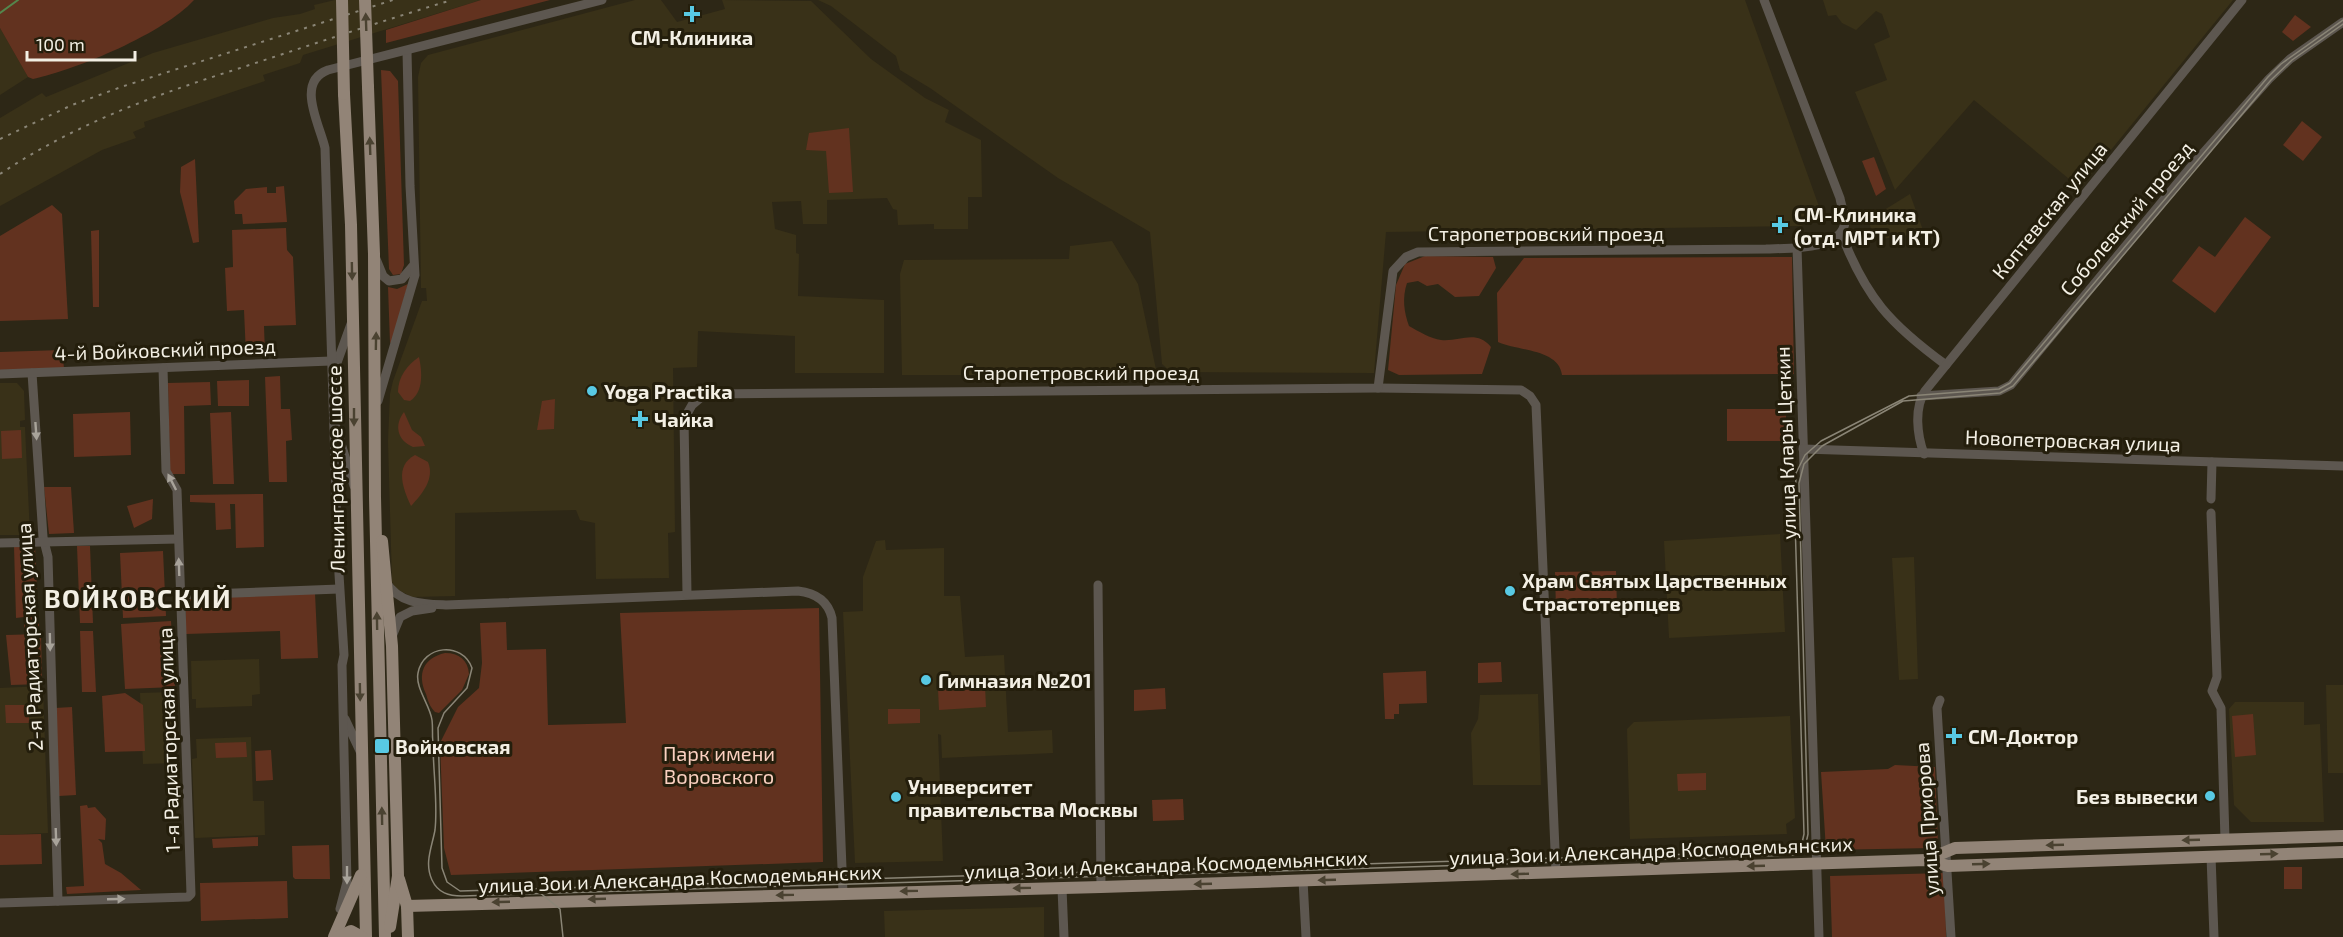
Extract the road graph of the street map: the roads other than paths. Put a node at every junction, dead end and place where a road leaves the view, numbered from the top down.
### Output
1 (342, 0) edge
2 (365, 0) edge
3 (602, 0) edge
4 (1764, 0) edge
5 (2242, 0) edge
6 (2343, 22) edge
7 (407, 51) junction
8 (1840, 233) junction
9 (1797, 247) junction
10 (374, 254) junction
11 (413, 266) junction
12 (353, 316) junction
13 (330, 344) junction
14 (344, 345) junction
15 (331, 361) junction
16 (1946, 365) junction
17 (163, 368) junction
18 (32, 373) junction
19 (0, 374) edge
20 (332, 385) junction
21 (1378, 388) junction
22 (1922, 396) junction
23 (332, 413) junction
24 (374, 420) junction
25 (1803, 449) junction
26 (1924, 454) junction
27 (2212, 462) junction
28 (2343, 466) edge
29 (354, 488) junction
30 (375, 497) junction
31 (2211, 499) dead end
32 (2211, 513) dead end
33 (178, 539) junction
34 (44, 542) junction
35 (0, 543) edge
36 (387, 582) junction
37 (1098, 585) dead end
38 (339, 589) junction
39 (687, 594) junction
40 (180, 595) junction
41 (446, 605) junction
42 (392, 646) junction
43 (1941, 700) dead end
44 (343, 711) junction
45 (361, 755) junction
46 (2343, 836) edge
47 (2225, 839) junction
48 (1947, 849) junction
49 (2343, 852) edge
50 (2211, 856) junction
51 (1926, 860) junction
52 (364, 863) junction
53 (1815, 865) junction
54 (1948, 866) junction
55 (1556, 873) junction
56 (398, 876) junction
57 (1303, 880) junction
58 (1101, 887) junction
59 (1062, 888) junction
60 (843, 893) junction
61 (58, 901) junction
62 (0, 903) edge
63 (407, 906) junction
64 (336, 934) edge
65 (387, 936) edge
66 (364, 937) edge
67 (408, 937) edge
68 (1064, 937) edge
69 (1306, 937) edge
70 (1819, 937) edge
71 (1951, 937) edge
72 (2214, 937) edge

1 -> 12 main road, Ленинградское шоссе, bridge
10 -> 2 main road, Ленинградское шоссе, bridge
3 - 7 street
4 - 8 street
5 - 16 street, Коптевская улица
6 - 22 street, Соболевский проезд
7 - 11 street
7 - 13 street
8 - 9 street
8 - 16 street
9 - 21 street, Старопетровский проезд
9 - 25 street, улица Клары Цеткин
10 - 11 street
24 -> 10 main road, Ленинградское шоссе
11 - 24 street
12 - 14 street
12 -> 29 main road, Ленинградское шоссе
13 - 14 street
13 - 15 street
14 - 20 street
15 - 17 street, 4-й Войковский проезд
15 - 20 street
16 - 22 street, Коптевская улица
17 - 18 street, 4-й Войковский проезд
33 -> 17 street, 1-я Радиаторская улица
18 - 19 street, 4-й Войковский проезд
18 -> 34 street, 2-я Радиаторская улица
20 - 23 street
21 - 39 street, Старопетровский проезд
21 - 55 street
22 - 26 street
23 - 29 street
23 - 38 street
24 - 30 main road, Ленинградское шоссе
25 - 26 street, Новопетровская улица
25 - 53 street, улица Клары Цеткин
26 - 27 street, Новопетровская улица
27 - 28 street, Новопетровская улица
27 - 31 street
29 -> 45 main road, Ленинградское шоссе
30 - 36 main road
65 -> 30 main road, Ленинградское шоссе
32 - 47 street
33 - 34 street
40 -> 33 street, 1-я Радиаторская улица
34 - 35 street
34 -> 61 street, 2-я Радиаторская улица
36 - 41 street
36 - 42 main road
37 - 58 street
38 - 40 street
38 - 44 street
39 - 41 street
39 - 60 street
61 -> 40 street, 1-я Радиаторская улица
41 - 42 street
42 - 56 main road
43 - 48 street, улица Приорова
44 - 45 street
44 -> 64 street
45 - 52 main road, Ленинградское шоссе
46 - 47 main road, улица Зои и Александра Космодемьянских
47 -> 48 main road, улица Зои и Александра Космодемьянских
48 - 51 main road, улица Зои и Александра Космодемьянских
48 - 54 street, улица Приорова
50 -> 49 main road, улица Зои и Александра Космодемьянских
54 -> 50 main road, улица Зои и Александра Космодемьянских
50 - 72 street
51 - 53 main road, улица Зои и Александра Космодемьянских
51 - 54 main road, улица Зои и Александра Космодемьянских
52 - 64 main road
52 - 66 main road, Ленинградское шоссе
53 -> 55 main road, улица Зои и Александра Космодемьянских
53 - 70 street, улица Клары Цеткин
54 - 71 street, улица Приорова
55 -> 57 main road, улица Зои и Александра Космодемьянских
56 - 63 main road
56 - 65 main road
57 -> 58 main road, улица Зои и Александра Космодемьянских
57 - 69 street
58 - 59 main road, улица Зои и Александра Космодемьянских
59 -> 60 main road, улица Зои и Александра Космодемьянских
59 - 68 street
60 -> 63 main road, улица Зои и Александра Космодемьянских
61 - 62 street
63 - 67 main road
64 - 66 main road
65 - 67 main road

